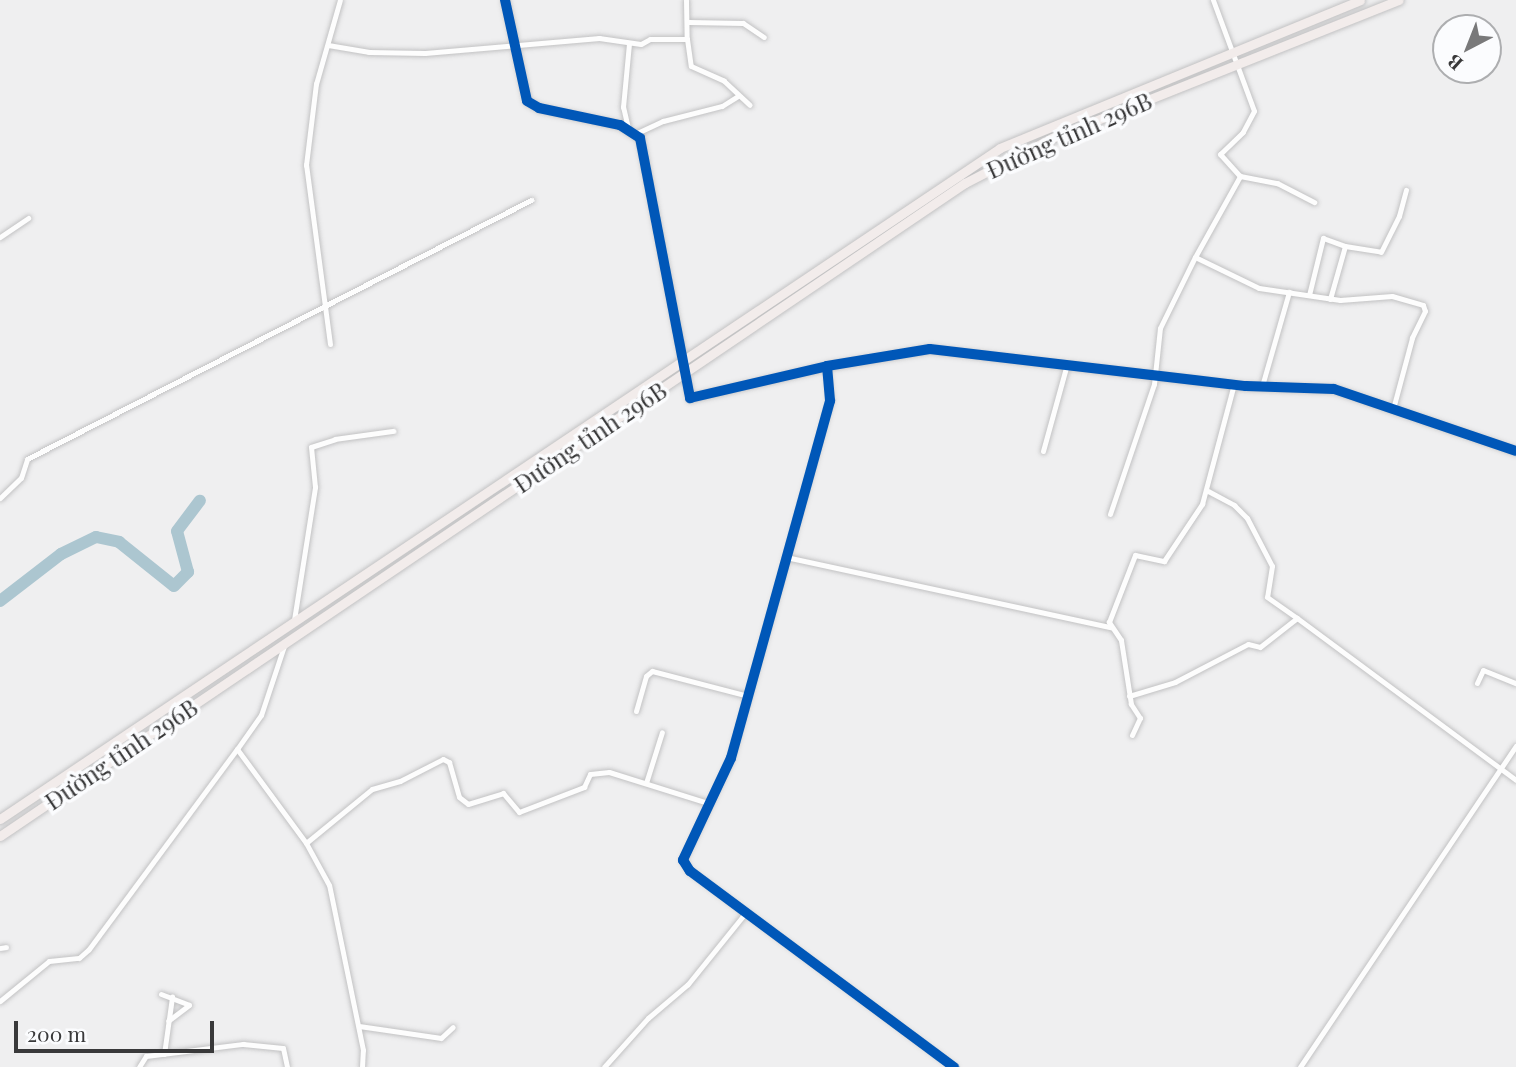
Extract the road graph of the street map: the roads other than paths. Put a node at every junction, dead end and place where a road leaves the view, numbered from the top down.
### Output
1 (340, 0) edge
2 (505, 0) edge
3 (686, 0) edge
4 (1213, 0) edge
5 (1360, 0) edge
6 (1398, 0) edge
7 (690, 22) junction
8 (764, 37) dead end
9 (687, 39) junction
10 (629, 43) junction
11 (328, 45) junction
12 (515, 47) junction
13 (1232, 50) junction
14 (1237, 65) junction
15 (738, 96) junction
16 (750, 105) dead end
17 (628, 128) junction
18 (637, 133) junction
19 (1240, 176) junction
20 (1406, 190) dead end
21 (531, 200) dead end
22 (1314, 202) dead end
23 (28, 218) dead end
24 (0, 237) edge
25 (1345, 246) junction
26 (1195, 257) junction
27 (1289, 292) junction
28 (1309, 295) junction
29 (1330, 299) junction
30 (323, 306) junction
31 (330, 344) dead end
32 (684, 359) junction
33 (1067, 364) junction
34 (827, 366) junction
35 (687, 372) junction
36 (1156, 374) junction
37 (1234, 384) junction
38 (1262, 386) junction
39 (1393, 409) junction
40 (393, 431) dead end
41 (1043, 451) dead end
42 (1516, 452) edge
43 (1208, 491) junction
44 (0, 498) edge
45 (1110, 514) dead end
46 (786, 557) junction
47 (1297, 618) junction
48 (294, 620) junction
49 (1111, 627) junction
50 (285, 645) junction
51 (1478, 683) dead end
52 (1516, 683) edge
53 (748, 696) junction
54 (1129, 696) junction
55 (636, 711) dead end
56 (662, 732) dead end
57 (1132, 735) dead end
58 (1516, 746) edge
59 (237, 749) junction
60 (1502, 769) junction
61 (1516, 780) edge
62 (646, 783) junction
63 (708, 803) junction
64 (0, 819) edge
65 (0, 836) edge
66 (306, 843) junction
67 (746, 912) junction
68 (161, 994) dead end
69 (172, 998) junction
70 (0, 1001) edge
71 (167, 1021) junction
72 (359, 1026) junction
73 (453, 1027) dead end
74 (164, 1054) junction
75 (139, 1067) edge
76 (287, 1067) edge
77 (362, 1067) edge
78 (604, 1067) edge
79 (954, 1067) edge
80 (1300, 1067) edge

1 - 11 street
2 - 12 street
3 - 7 street
4 - 13 street
5 - 13 main road, Đường tỉnh 296B
6 - 14 main road, Đường tỉnh 296B
7 - 8 street
7 - 9 street
9 - 10 street
9 - 15 street
10 - 12 street
10 - 17 street
11 - 12 street
11 - 30 street
12 - 17 street
13 - 14 street
13 - 32 main road, Đường tỉnh 296B
14 - 19 street
14 - 35 main road, Đường tỉnh 296B
15 - 16 street
15 - 18 street
17 - 18 street
18 - 32 street
19 - 22 street
19 - 26 street
20 - 25 street
21 - 30 street
23 - 24 street
25 - 28 street
25 - 29 street
26 - 27 street
26 - 36 street
27 - 28 street
27 - 38 street
28 - 29 street
29 - 39 street
30 - 31 street
30 - 44 street
32 - 35 street
32 - 48 main road, Đường tỉnh 296B
33 - 34 street
33 - 36 street
33 - 41 street
34 - 35 street
34 - 46 street
35 - 50 main road, Đường tỉnh 296B
36 - 37 street
36 - 45 street
37 - 38 street
37 - 43 street
38 - 39 street
39 - 42 street
40 - 48 street
43 - 47 street
43 - 49 street
46 - 49 street
46 - 53 street
47 - 54 street
47 - 60 street
48 - 64 main road, Đường tỉnh 296B
49 - 54 street
50 - 59 street
50 - 65 main road, Đường tỉnh 296B
51 - 52 street
53 - 55 street
53 - 63 street
54 - 57 street
56 - 62 street
58 - 60 street
59 - 66 street
59 - 70 street
60 - 61 street
60 - 80 street
62 - 63 street
62 - 66 street
63 - 67 street
66 - 72 street
67 - 78 street
67 - 79 street
68 - 69 street
69 - 71 street
69 - 71 street
71 - 74 street
72 - 73 street
72 - 77 street
74 - 75 street
74 - 76 street

